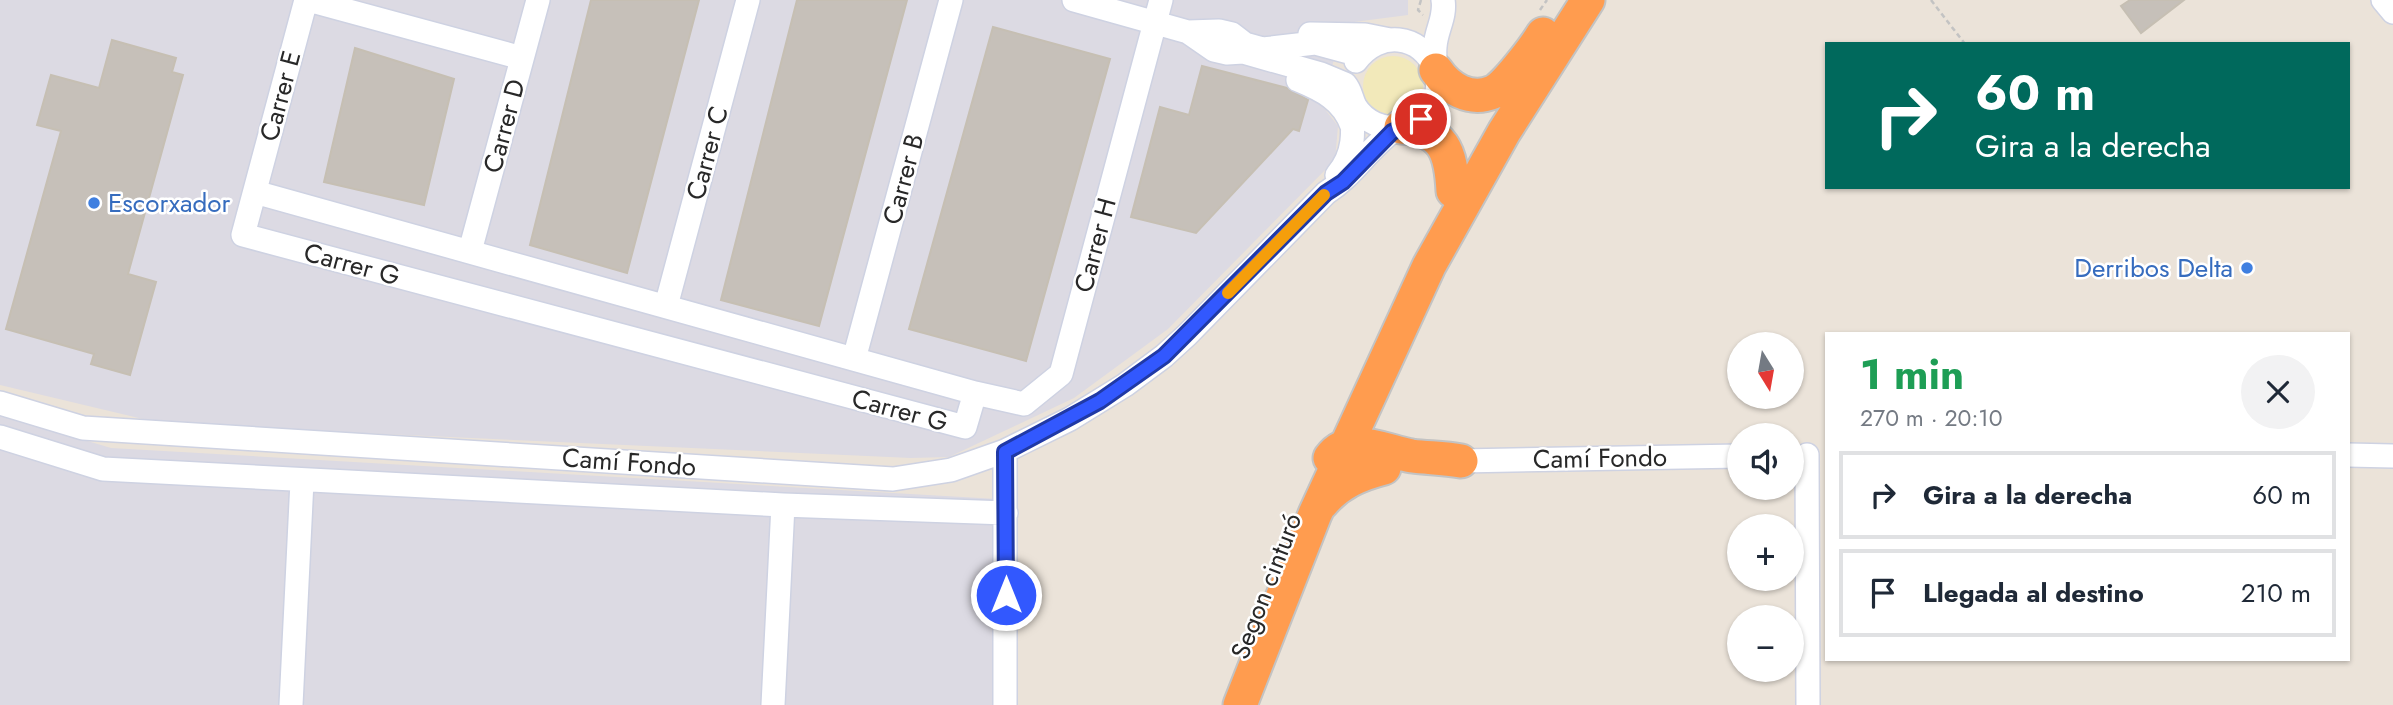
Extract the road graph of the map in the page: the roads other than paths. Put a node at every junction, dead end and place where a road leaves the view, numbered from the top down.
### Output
1 (307, 0) edge
2 (538, 0) edge
3 (748, 0) edge
4 (951, 0) edge
5 (1074, 0) edge
6 (1161, 0) edge
7 (1443, 0) edge
8 (1588, 0) edge
9 (2383, 0) edge
10 (1553, 5) edge
11 (1427, 6) edge
12 (2393, 12) edge
13 (1156, 23) junction
14 (1392, 40) junction
15 (1229, 44) junction
16 (1536, 45) junction
17 (1362, 52) junction
18 (522, 58) junction
19 (1436, 70) junction
20 (1350, 91) junction
21 (1401, 127) junction
22 (1353, 128) junction
23 (1453, 191) junction
24 (255, 192) junction
25 (1326, 193) junction
26 (470, 251) junction
27 (1413, 282) junction
28 (666, 306) junction
29 (854, 359) junction
30 (975, 393) junction
31 (0, 403) edge
32 (1350, 434) junction
33 (0, 437) edge
34 (1005, 452) junction
35 (1809, 455) edge
36 (2350, 455) edge
37 (1727, 456) edge
38 (2393, 456) edge
39 (1392, 461) junction
40 (1461, 461) joint
41 (302, 481) junction
42 (783, 505) junction
43 (1006, 513) junction
44 (1315, 514) junction
45 (291, 705) edge
46 (773, 705) edge
47 (1005, 705) edge
48 (1221, 705) edge
49 (1227, 705) edge
50 (1240, 705) edge
51 (1808, 705) edge

1 - 18 street
1 - 24 street, Carrer E
2 - 18 street, Carrer D
3 - 28 street, Carrer C
4 - 29 street, Carrer B
5 - 13 street
6 - 13 street
7 - 19 street
8 - 27 highway
9 - 12 street
10 - 16 highway
11 - 14 street
13 - 15 street
13 - 30 street, Carrer H
14 - 15 street
14 - 17 street
14 - 19 street
15 - 17 street
15 - 20 street
15 - 22 street
16 - 19 highway
16 - 23 highway
17 - 20 street
18 - 26 street, Carrer D
19 - 21 street
20 - 21 street
20 - 22 street
21 - 23 highway
21 - 25 street
22 - 25 street
23 - 27 highway
24 - 26 street, Carrer G
24 - 30 street, Carrer G
25 - 34 street, Camí Fondo
26 - 28 street, Carrer G
27 - 32 highway
27 - 39 highway
27 - 48 highway, Segon cinturó
28 - 29 street, Carrer G
29 - 30 street, Carrer G
31 - 34 street, Camí Fondo
32 - 39 highway
32 - 44 highway, Segon cinturó
32 - 49 highway
33 - 41 street
34 - 43 street
35 - 51 street
36 - 38 street
37 - 40 street, Camí Fondo
39 - 40 highway
39 - 44 highway
41 - 42 street
41 - 45 street
42 - 43 street
42 - 46 street
43 - 47 street
44 - 50 highway, Segon cinturó

